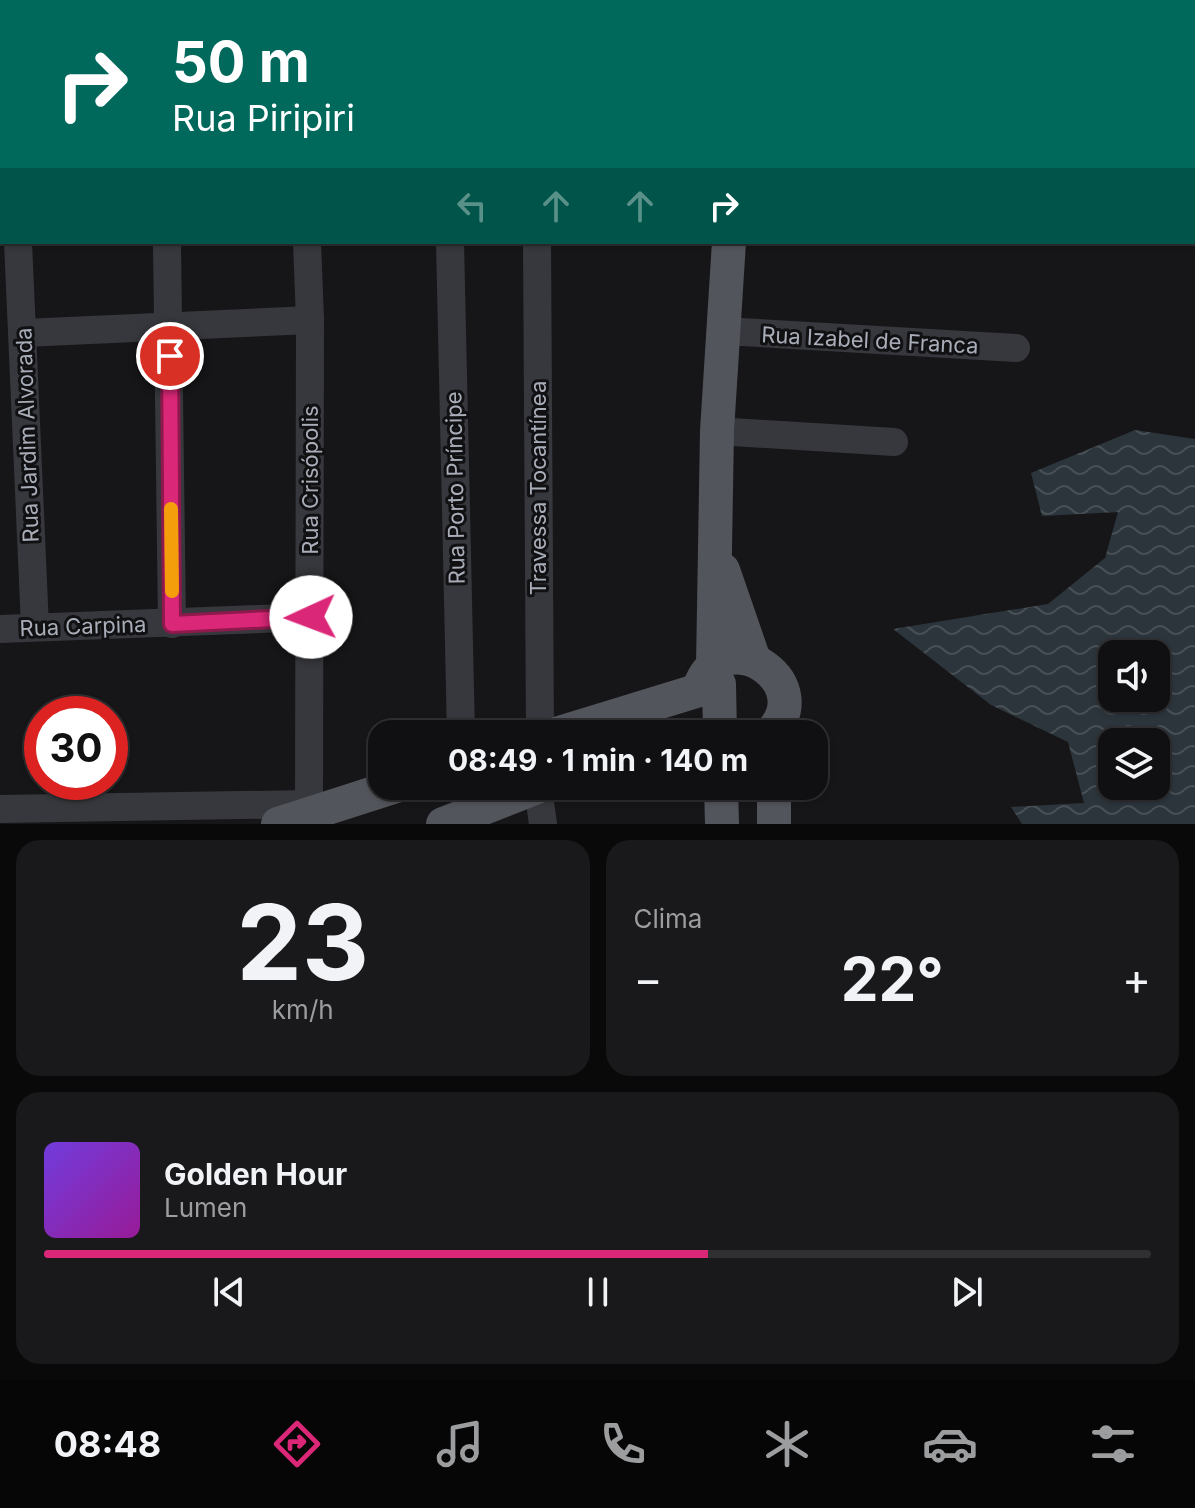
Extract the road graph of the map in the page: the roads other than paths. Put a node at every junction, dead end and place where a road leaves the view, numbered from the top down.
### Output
1 (18, 244) edge
2 (167, 244) edge
3 (307, 244) edge
4 (450, 244) edge
5 (537, 244) edge
6 (729, 244) edge
7 (310, 320) junction
8 (170, 326) junction
9 (724, 331) junction
10 (1016, 348) dead end
11 (16, 349) edge
12 (717, 431) junction
13 (894, 442) dead end
14 (715, 547) junction
15 (311, 617) junction
16 (172, 624) junction
17 (35, 627) junction
18 (0, 629) edge
19 (754, 660) junction
20 (706, 678) junction
21 (461, 720) edge
22 (540, 720) edge
23 (594, 720) edge
24 (712, 720) edge
25 (780, 720) edge
26 (372, 800) edge
27 (504, 800) edge
28 (540, 800) edge
29 (721, 800) edge
30 (774, 800) edge
31 (0, 809) edge
32 (352, 812) edge
33 (299, 814) edge
34 (443, 824) edge
35 (543, 824) edge
36 (722, 824) edge
37 (774, 824) edge

1 - 11 street, Rua Jardim Alvorada
2 - 8 street
3 - 7 street, Rua Crisópolis
4 - 21 street, Rua Porto Príncipe
5 - 22 street, Travessa Tocantínea
6 - 9 main road
7 - 8 street
7 - 15 street, Rua Crisópolis
8 - 11 street
8 - 16 street
9 - 10 street, Rua Izabel de Franca
9 - 12 main road
11 - 17 street, Rua Jardim Alvorada
12 - 13 street
12 - 14 main road
14 - 19 main road
14 - 20 main road
15 - 16 street, Rua Carpina
15 - 33 street, Rua Crisópolis
16 - 17 street, Rua Carpina
17 - 18 street, Rua Carpina
19 - 20 main road
19 - 25 main road
20 - 23 main road
20 - 24 main road
26 - 32 main road
27 - 34 main road
28 - 35 street
29 - 36 main road
30 - 37 main road
31 - 33 street
32 - 33 main road

